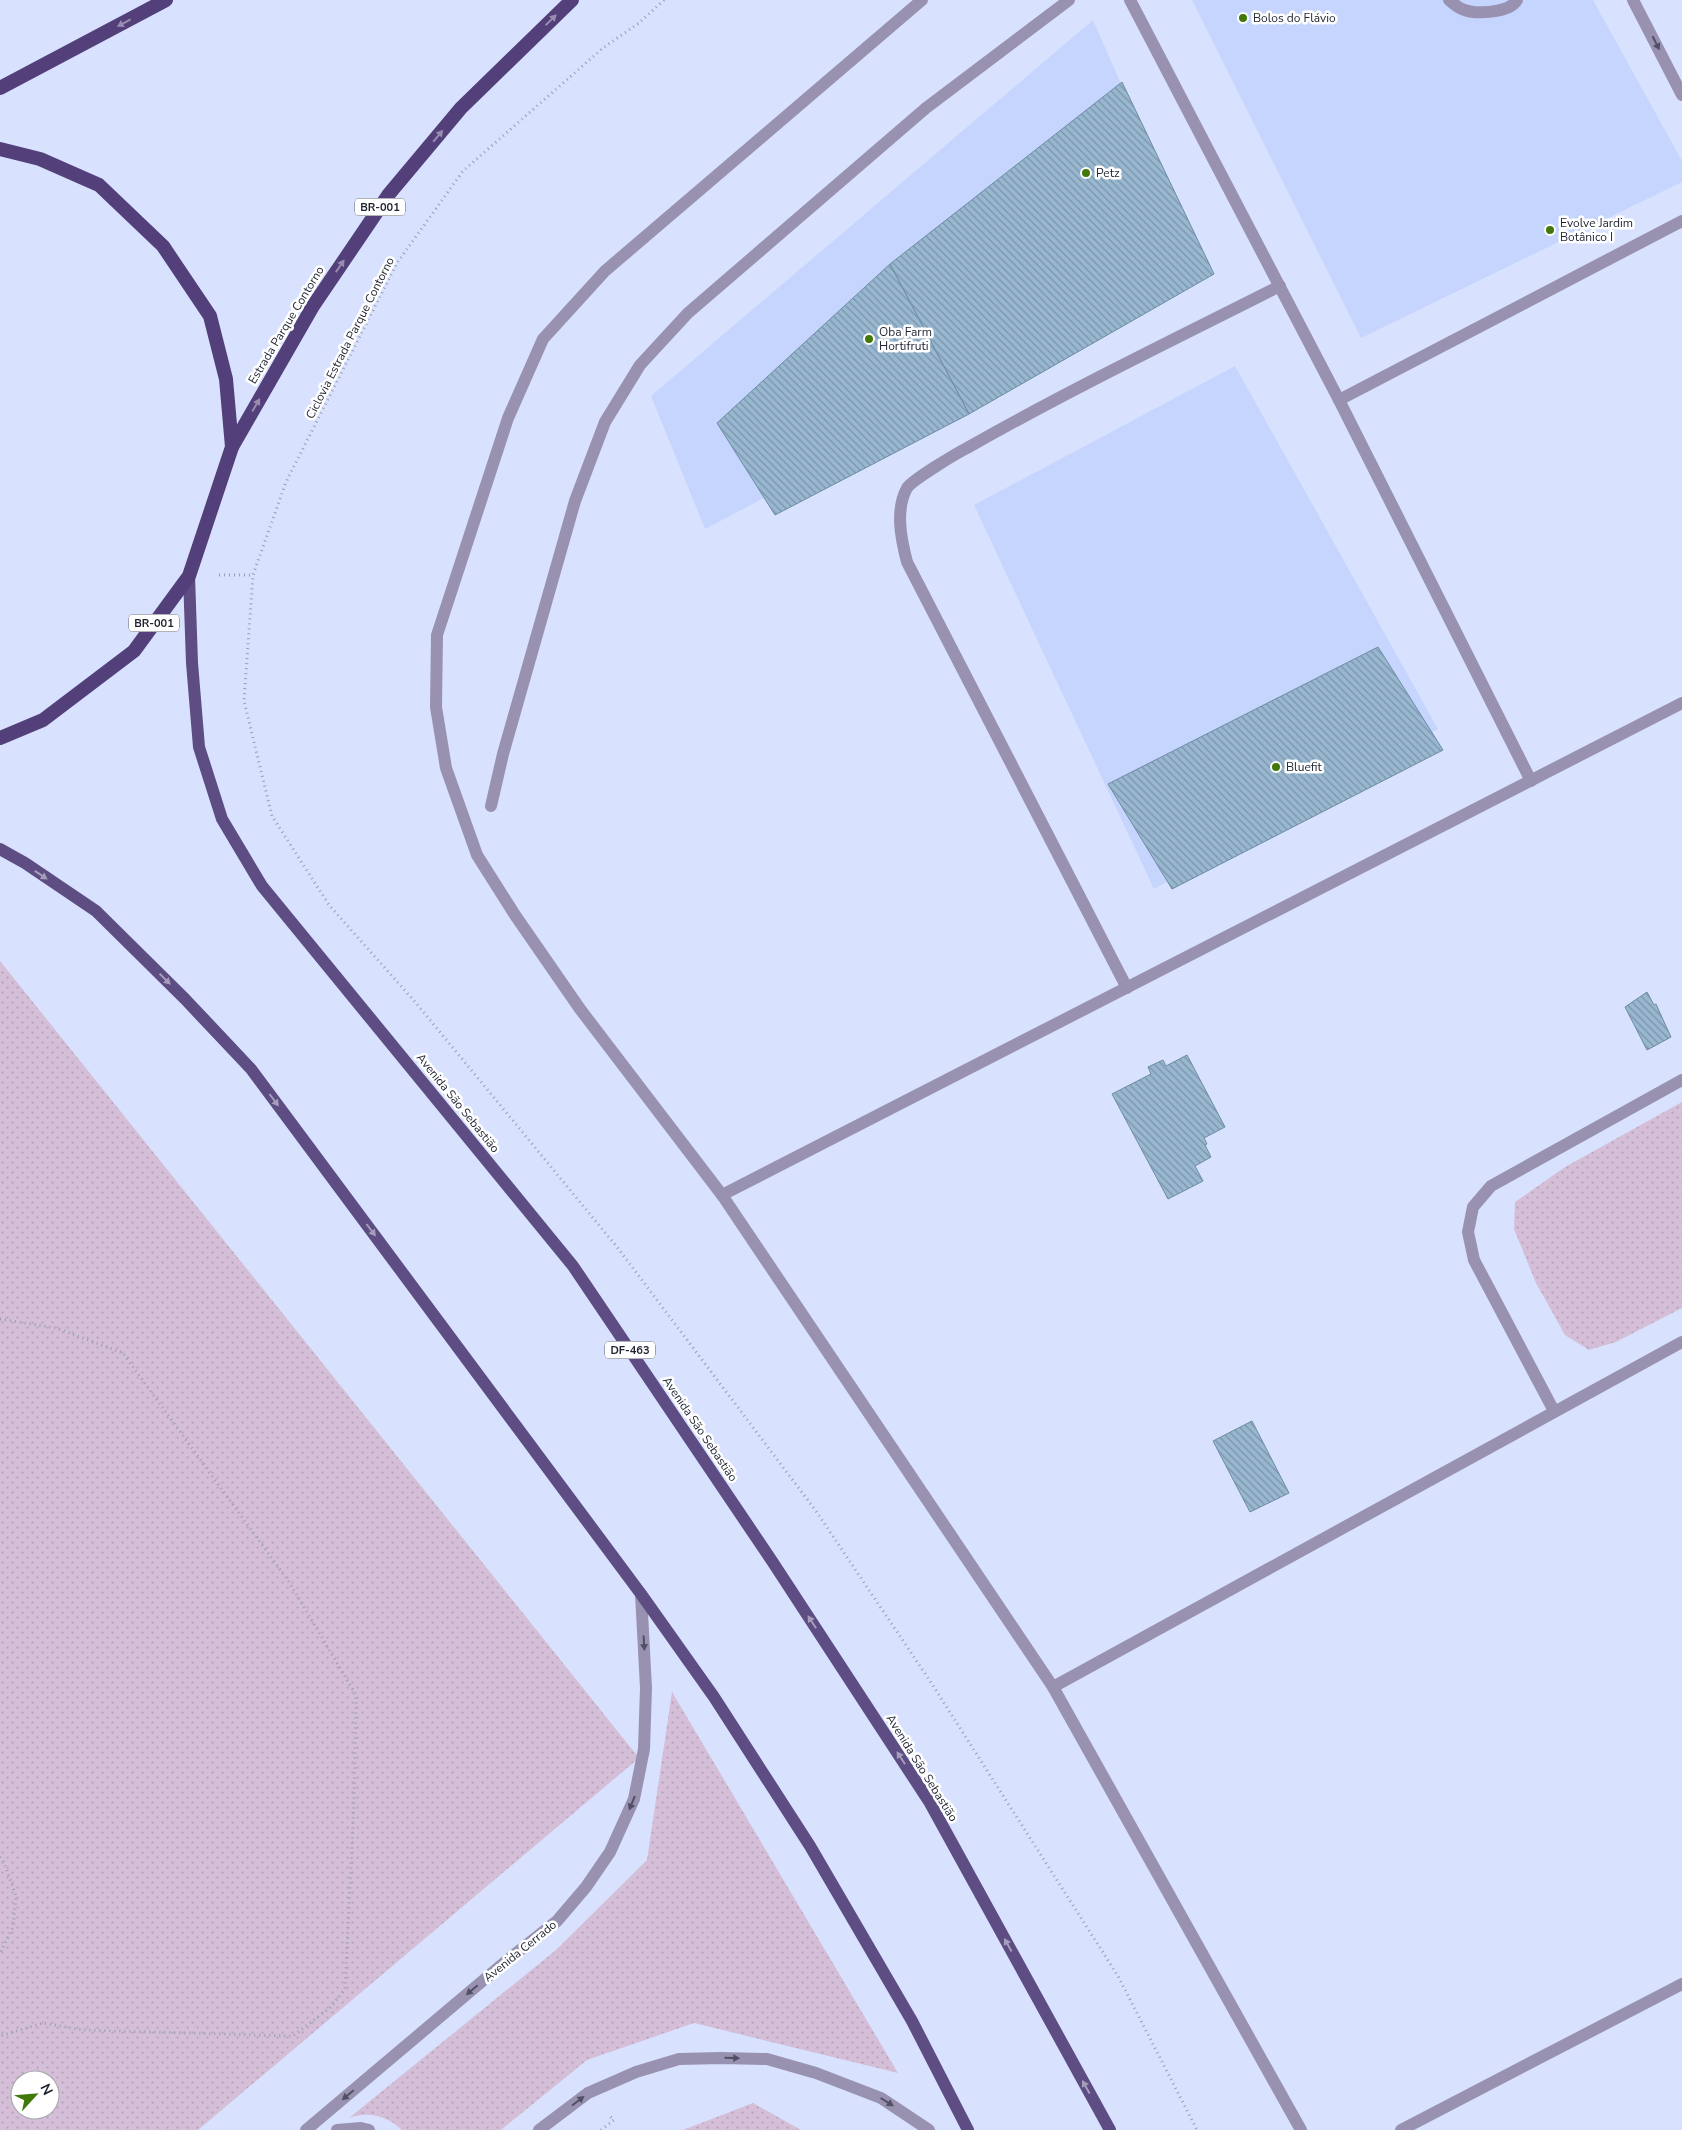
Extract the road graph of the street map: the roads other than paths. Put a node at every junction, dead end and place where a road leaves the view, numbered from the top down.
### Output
1 (166, 0) edge
2 (572, 0) edge
3 (922, 0) edge
4 (1069, 0) edge
5 (1130, 0) edge
6 (1449, 0) edge
7 (1518, 0) edge
8 (1633, 0) edge
9 (0, 88) edge
10 (1682, 95) edge
11 (0, 149) edge
12 (1682, 221) edge
13 (1280, 286) junction
14 (1339, 400) junction
15 (232, 447) junction
16 (189, 576) junction
17 (1682, 703) edge
18 (0, 738) edge
19 (1531, 781) junction
20 (491, 806) dead end
21 (0, 849) edge
22 (1127, 988) junction
23 (1682, 1080) edge
24 (722, 1195) junction
25 (1682, 1342) edge
26 (1554, 1411) junction
27 (642, 1594) junction
28 (1053, 1687) junction
29 (1682, 1984) edge
30 (306, 2130) edge
31 (336, 2130) edge
32 (370, 2130) edge
33 (539, 2130) edge
34 (929, 2130) edge
35 (968, 2130) edge
36 (1110, 2130) edge
37 (1302, 2130) edge
38 (1400, 2130) edge

1 -> 9 highway
15 -> 2 highway, Estrada Parque Contorno / BR-001
3 - 24 street
4 - 20 street
5 - 13 street
6 - 7 street
8 -> 10 street
11 - 15 highway, BR-001
12 - 14 street
13 - 14 street
13 - 22 street
14 - 19 street
15 - 16 highway, BR-001
16 - 18 highway, BR-001
36 -> 16 main road, Avenida São Sebastião / DF-463
17 - 19 street
19 - 22 street
21 -> 27 main road
22 - 24 street
23 - 26 street
24 - 28 street
25 - 26 street
26 - 28 street
27 -> 30 street, Avenida Cerrado
27 - 35 main road
28 - 37 street
29 - 38 street
31 - 32 street
33 -> 34 street

